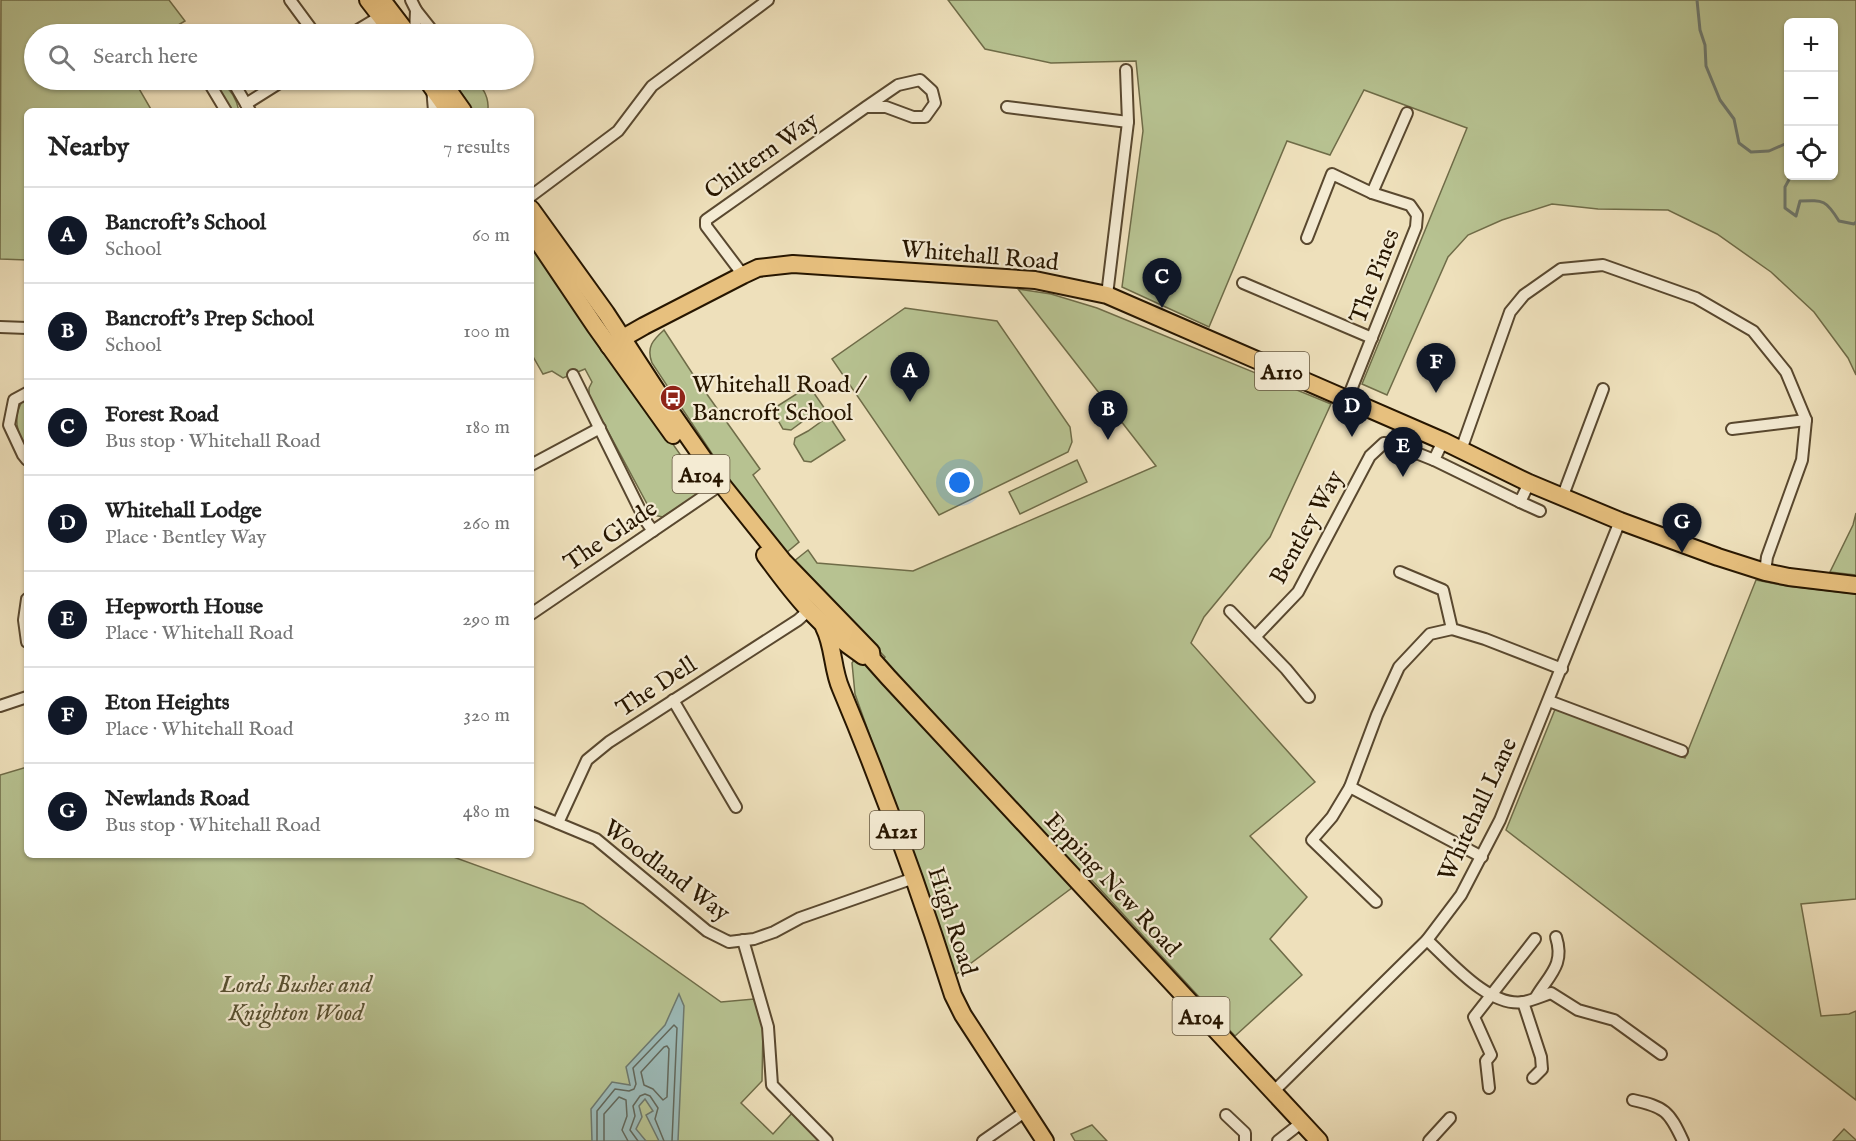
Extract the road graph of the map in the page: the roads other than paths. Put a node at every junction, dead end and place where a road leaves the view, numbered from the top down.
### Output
1 (290, 0) edge
2 (368, 0) edge
3 (768, 0) edge
4 (413, 5) edge
5 (381, 8) edge
6 (308, 24) edge
7 (363, 24) edge
8 (389, 24) edge
9 (398, 24) edge
10 (414, 24) edge
11 (427, 24) edge
12 (1126, 70) dead end
13 (213, 90) edge
14 (238, 90) edge
15 (271, 90) edge
16 (434, 90) edge
17 (438, 90) edge
18 (442, 90) edge
19 (866, 107) junction
20 (1008, 107) dead end
21 (224, 108) edge
22 (248, 108) edge
23 (434, 108) edge
24 (447, 108) edge
25 (460, 108) edge
26 (1407, 113) dead end
27 (1128, 122) junction
28 (1372, 193) junction
29 (534, 194) edge
30 (534, 214) edge
31 (534, 235) edge
32 (1307, 238) dead end
33 (743, 275) junction
34 (1243, 283) dead end
35 (1107, 295) junction
36 (0, 327) edge
37 (24, 328) edge
38 (1372, 338) junction
39 (616, 342) junction
40 (573, 375) dead end
41 (1603, 389) dead end
42 (24, 394) edge
43 (1347, 400) junction
44 (1806, 420) junction
45 (600, 428) junction
46 (1732, 429) dead end
47 (1443, 441) junction
48 (1461, 450) junction
49 (24, 457) edge
50 (1434, 460) junction
51 (534, 463) edge
52 (1529, 483) junction
53 (713, 490) junction
54 (1562, 498) junction
55 (1520, 502) junction
56 (1540, 511) dead end
57 (1620, 521) junction
58 (653, 531) junction
59 (1400, 572) dead end
60 (1765, 572) junction
61 (1856, 585) edge
62 (808, 611) junction
63 (1230, 611) dead end
64 (534, 612) edge
65 (842, 624) junction
66 (824, 627) junction
67 (1452, 629) junction
68 (1255, 637) junction
69 (846, 645) junction
70 (873, 659) junction
71 (1562, 669) junction
72 (1309, 697) dead end
73 (24, 698) edge
74 (673, 700) junction
75 (846, 700) junction
76 (1549, 701) junction
77 (0, 706) edge
78 (1682, 751) dead end
79 (1350, 787) junction
80 (736, 807) dead end
81 (534, 813) edge
82 (558, 823) junction
83 (1482, 857) junction
84 (914, 878) junction
85 (1376, 902) dead end
86 (1556, 938) dead end
87 (1534, 939) dead end
88 (743, 940) junction
89 (1427, 940) junction
90 (1490, 994) junction
91 (1536, 998) junction
92 (1523, 1002) junction
93 (1661, 1054) dead end
94 (1533, 1078) dead end
95 (1489, 1088) dead end
96 (1273, 1092) junction
97 (1633, 1100) dead end
98 (1026, 1111) junction
99 (1226, 1115) dead end
100 (1450, 1119) dead end
101 (1301, 1123) junction
102 (827, 1141) edge
103 (983, 1141) edge
104 (1045, 1141) edge
105 (1245, 1141) edge
106 (1278, 1141) edge
107 (1319, 1141) edge
108 (1429, 1141) edge
109 (1683, 1141) edge

1 - 6 street
2 - 5 main road
3 - 29 street
4 - 10 street
4 - 11 street
5 - 7 street
5 - 8 main road
5 - 9 main road
12 - 27 street
13 - 21 street
14 - 22 street
15 - 22 street
16 - 23 street
17 - 24 main road
18 - 25 main road
19 - 19 street, Chiltern Way
19 - 33 street, Chiltern Way
20 - 27 street
26 - 28 street, The Pines
27 - 35 street
28 - 32 street, The Pines
28 - 38 street, The Pines
30 - 39 main road, A104
31 - 39 main road, A104
33 - 35 main road, Whitehall Road / A110
33 - 39 main road, Whitehall Road / A110
34 - 38 street
35 - 43 main road, Whitehall Road / A110
36 - 37 street
38 - 43 street, The Pines
39 - 53 main road, A104
39 - 65 main road, A104
40 - 45 street
41 - 54 street
42 - 49 street
43 - 47 main road, Whitehall Road / A110
44 - 46 street
44 - 48 street
44 - 60 street
45 - 51 street
45 - 58 street
47 - 48 main road, Whitehall Road / A110
47 - 50 street
48 - 52 main road, Whitehall Road / A110
50 - 55 street
50 - 68 street, Bentley Way
52 - 54 main road, Whitehall Road / A110
52 - 55 street
53 - 58 street, The Glade
53 - 62 main road, A104
54 - 57 main road, Whitehall Road / A110
55 - 56 street
57 - 60 main road, Whitehall Road / A110
57 - 71 street, Whitehall Lane
58 - 64 street, The Glade
59 - 67 street
60 - 61 main road, Whitehall Road / A110
62 - 66 main road, A104
62 - 74 street, The Dell
63 - 68 street
65 - 69 main road, High Road / A121
65 - 70 main road, Epping New Road / A104
66 - 69 main road, Epping New Road / A104
66 - 75 main road, High Road / A121
67 - 71 street
67 - 79 street
68 - 72 street
69 - 70 main road, Epping New Road / A104
69 - 75 main road, High Road / A121
70 - 96 main road, Epping New Road / A104
71 - 76 street, Whitehall Lane
73 - 77 street
74 - 80 street
74 - 82 street, The Dell
75 - 84 main road, High Road / A121
76 - 78 street
76 - 83 street, Whitehall Lane
79 - 83 street
79 - 85 street
81 - 82 street, Woodland Way
82 - 88 street, Woodland Way
83 - 89 street, Whitehall Lane
84 - 88 street, Woodland Way
84 - 98 main road, High Road / A121
86 - 91 street
87 - 90 street
88 - 102 street
89 - 90 street
89 - 96 street, Whitehall Lane
90 - 92 street
90 - 95 street
91 - 92 street
91 - 93 street
92 - 94 street
96 - 101 main road, Epping New Road / A104
97 - 109 street
98 - 103 street
98 - 104 main road, High Road / A121
99 - 105 street
100 - 108 street
101 - 106 street
101 - 107 main road, Epping New Road / A104

